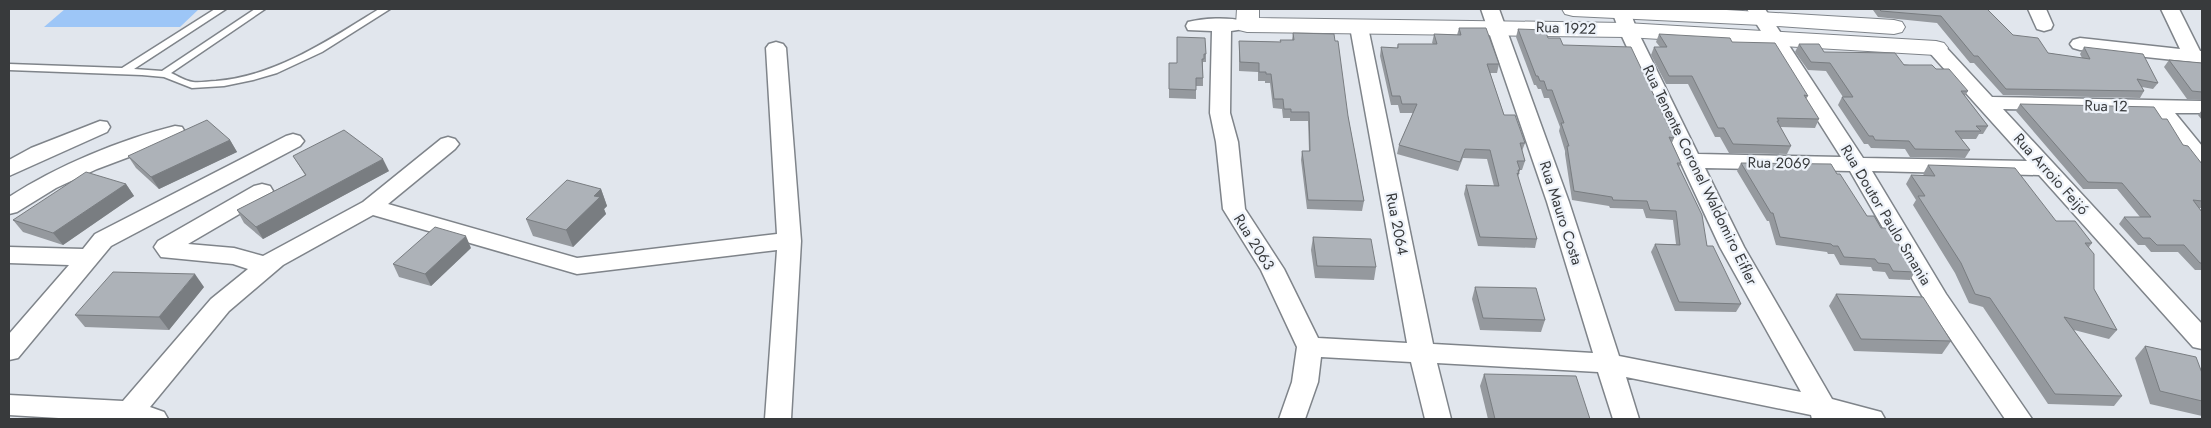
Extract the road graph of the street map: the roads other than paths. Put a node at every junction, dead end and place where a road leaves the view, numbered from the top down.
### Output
1 (221, 9) edge
2 (261, 9) edge
3 (385, 9) edge
4 (1573, 9) edge
5 (1899, 9) edge
6 (2170, 9) edge
7 (1759, 13) edge
8 (1623, 16) edge
9 (1248, 17) edge
10 (1494, 17) edge
11 (1357, 18) edge
12 (1222, 25) junction
13 (1196, 26) dead end
14 (1918, 28) junction
15 (1775, 39) junction
16 (2080, 44) dead end
17 (776, 48) dead end
18 (1936, 48) junction
19 (2198, 56) edge
20 (9, 67) edge
21 (124, 71) junction
22 (164, 74) junction
23 (1985, 103) junction
24 (2159, 107) junction
25 (2202, 107) edge
26 (100, 127) dead end
27 (175, 132) edge
28 (293, 141) dead end
29 (448, 144) dead end
30 (2202, 159) edge
31 (1692, 162) junction
32 (1857, 165) junction
33 (2045, 168) junction
34 (9, 169) edge
35 (262, 191) dead end
36 (9, 207) edge
37 (371, 207) junction
38 (789, 241) junction
39 (9, 255) edge
40 (88, 257) junction
41 (267, 266) junction
42 (2202, 340) edge
43 (1310, 347) junction
44 (9, 351) edge
45 (1422, 353) junction
46 (1607, 363) junction
47 (9, 405) edge
48 (1824, 413) edge
49 (127, 415) edge
50 (155, 419) edge
51 (778, 419) edge
52 (1292, 419) edge
53 (1438, 419) edge
54 (1626, 419) edge
55 (1872, 419) edge
56 (2019, 419) edge

1 - 21 lane
2 - 22 lane
3 - 22 lane
4 - 8 street, Rua 1922
5 - 14 street, Rua Arroio Feijó
6 - 19 street
7 - 8 street, Rua 1922
7 - 14 street, Rua 1922
7 - 15 street, Rua Doutor Paulo Smania
8 - 10 street, Rua 1922
8 - 15 street, Rua 1922
8 - 31 street, Rua Tenente Coronel Waldomiro Eifler
9 - 11 street, Rua 1922
9 - 12 street, Rua 1922
10 - 11 street, Rua 1922
10 - 46 street, Rua Mauro Costa
11 - 45 street, Rua 2064
12 - 13 street, Rua 1922
12 - 43 street, Rua 2063
14 - 18 street, Rua Arroio Feijó
15 - 18 street, Rua 1922
15 - 32 street, Rua Doutor Paulo Smania
16 - 19 street
17 - 38 street
18 - 23 street, Rua Arroio Feijó
20 - 21 lane
21 - 22 lane
23 - 24 street, Rua 12
23 - 33 street, Rua Arroio Feijó
24 - 25 street, Rua 12
24 - 30 street
26 - 34 street
27 - 36 street
28 - 40 street
29 - 37 street
31 - 32 street, Rua 2069
31 - 48 street, Rua Tenente Coronel Waldomiro Eifler
32 - 33 street, Rua 2069
32 - 56 street, Rua Doutor Paulo Smania
33 - 42 street, Rua Arroio Feijó
35 - 41 street
37 - 38 street
37 - 41 street
38 - 51 street
39 - 40 street
40 - 44 street
41 - 49 street
43 - 45 street
43 - 52 street
45 - 46 street
45 - 53 street, Rua 2064
46 - 48 street
46 - 54 street, Rua Mauro Costa
47 - 49 street
48 - 55 street
49 - 50 street

